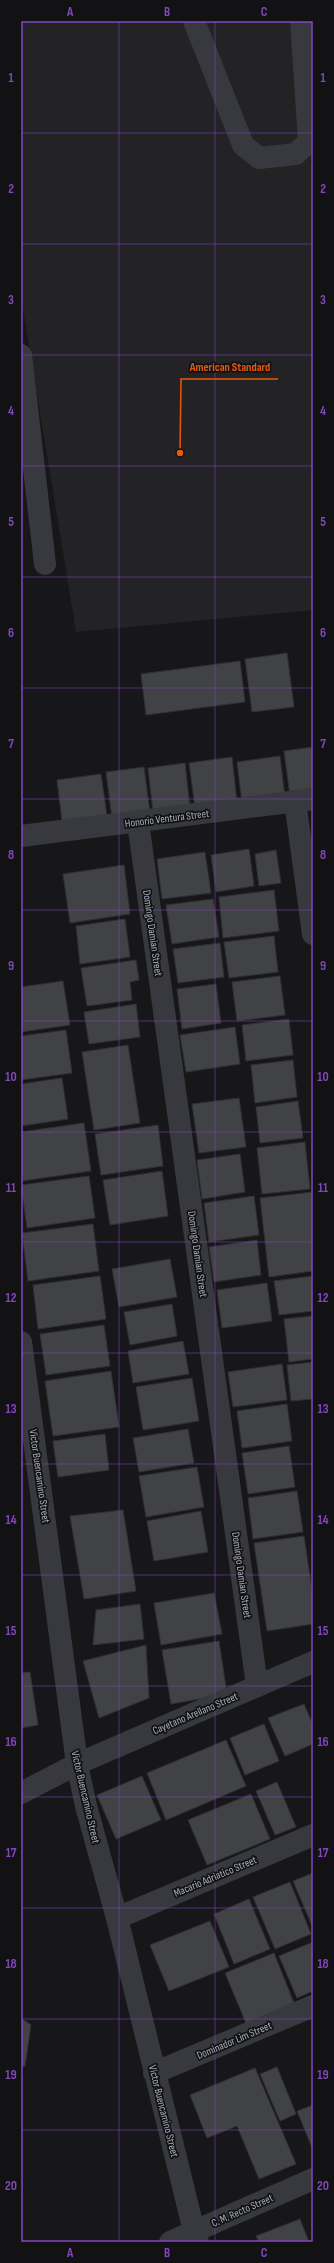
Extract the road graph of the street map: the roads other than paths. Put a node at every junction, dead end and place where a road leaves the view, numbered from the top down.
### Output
1 (194, 21) edge
2 (301, 21) edge
3 (21, 355) edge
4 (45, 564) dead end
5 (304, 800) edge
6 (138, 822) junction
7 (21, 836) edge
8 (313, 934) edge
9 (21, 1342) edge
10 (313, 1662) edge
11 (257, 1686) junction
12 (77, 1764) junction
13 (21, 1793) edge
14 (313, 1835) edge
15 (117, 1918) junction
16 (313, 2006) edge
17 (154, 2073) junction
18 (313, 2179) edge
19 (196, 2237) edge
20 (170, 2242) edge

1 - 2 street
3 - 4 street
5 - 6 street, Honorio Ventura Street
5 - 8 street
6 - 7 street, Honorio Ventura Street
6 - 11 street, Domingo Damian Street
9 - 12 street, Victor Buencamino Street
10 - 11 street, Cayetano Arellano Street
11 - 12 street, Cayetano Arellano Street
12 - 13 street, Cayetano Arellano Street
12 - 15 street, Victor Buencamino Street
14 - 15 street, Macario Adriatico Street
15 - 17 street, Victor Buencamino Street
16 - 17 street, Dominador Lim Street
17 - 19 street, Victor Buencamino Street
18 - 19 street, C. M. Recto Street
19 - 20 street, C. M. Recto Street

